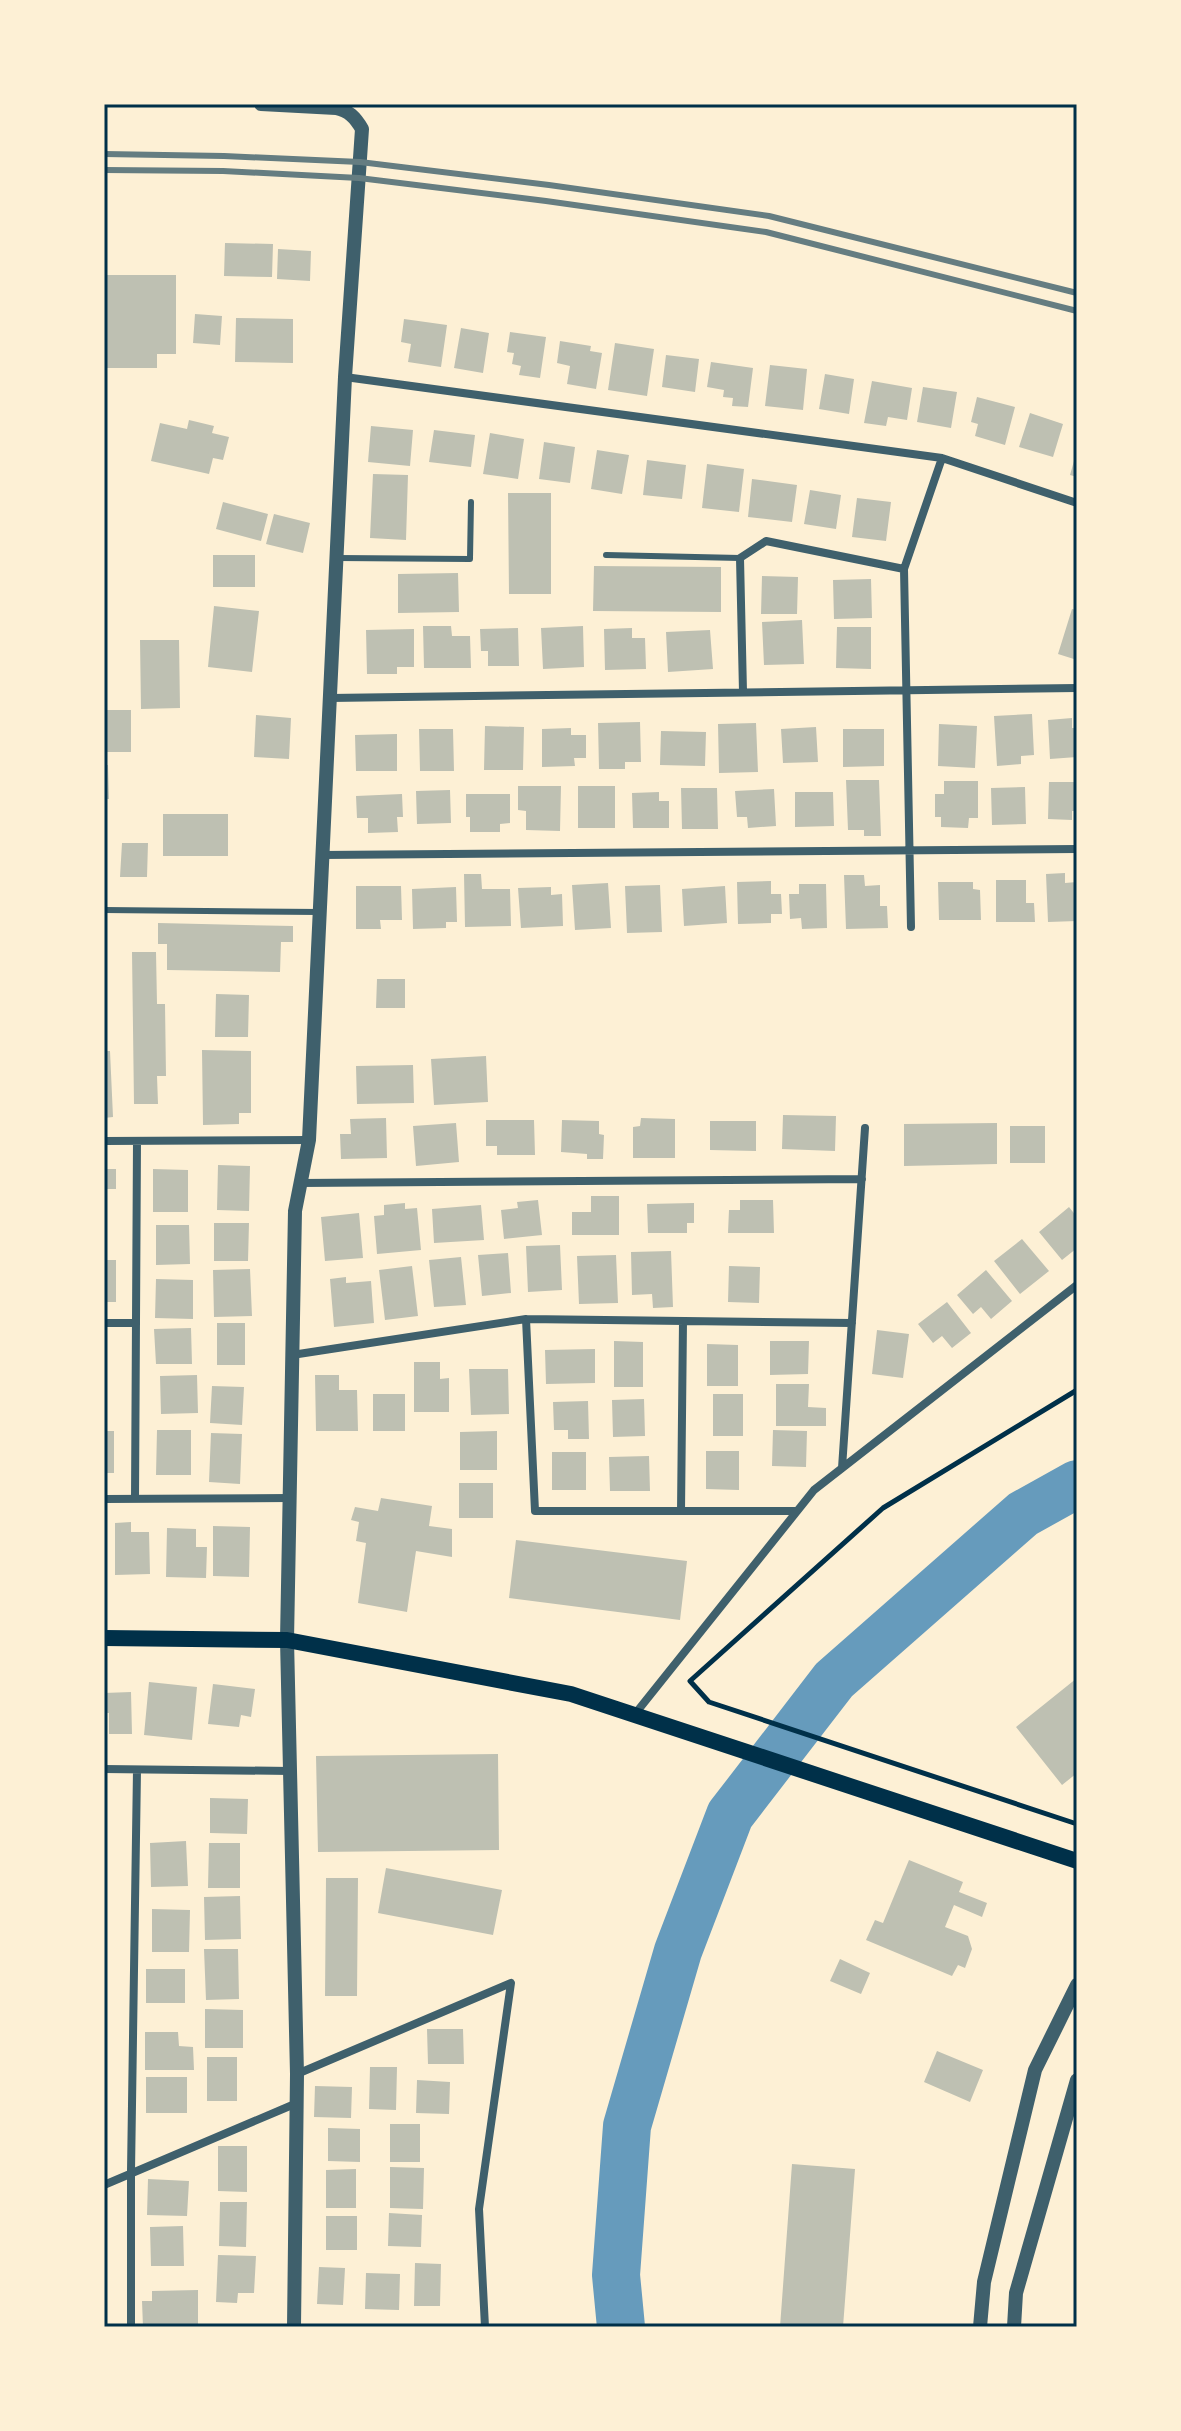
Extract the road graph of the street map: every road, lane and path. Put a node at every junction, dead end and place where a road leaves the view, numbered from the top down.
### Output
1 (261, 104) edge
2 (345, 377) junction
3 (942, 458) junction
4 (471, 502) dead end
5 (1077, 503) edge
6 (606, 555) dead end
7 (336, 558) junction
8 (740, 558) junction
9 (904, 569) junction
10 (1077, 688) edge
11 (906, 690) junction
12 (743, 692) junction
13 (330, 698) junction
14 (1077, 849) edge
15 (909, 850) junction
16 (322, 855) junction
17 (104, 910) edge
18 (320, 912) junction
19 (911, 927) dead end
20 (865, 1128) dead end
21 (309, 1140) junction
22 (104, 1141) edge
23 (137, 1141) junction
24 (862, 1179) junction
25 (300, 1183) junction
26 (1077, 1285) edge
27 (526, 1319) junction
28 (683, 1321) junction
29 (104, 1323) edge
30 (136, 1323) junction
31 (852, 1323) junction
32 (292, 1355) junction
33 (1077, 1390) edge
34 (842, 1468) junction
35 (290, 1498) junction
36 (104, 1499) edge
37 (135, 1499) junction
38 (681, 1511) junction
39 (797, 1511) junction
40 (104, 1638) edge
41 (287, 1640) junction
42 (635, 1715) junction
43 (104, 1769) edge
44 (137, 1770) junction
45 (291, 1771) junction
46 (1077, 1824) edge
47 (1077, 1861) edge
48 (1077, 1985) edge
49 (297, 2074) junction
50 (1077, 2080) edge
51 (297, 2103) junction
52 (131, 2171) junction
53 (104, 2185) edge
54 (131, 2327) edge
55 (294, 2327) edge
56 (485, 2327) edge
57 (980, 2327) edge
58 (1014, 2327) edge

1 - 2 street
2 - 3 street
2 - 7 street
3 - 5 street
3 - 9 street
4 - 7 lane
6 - 8 lane
7 - 13 street
8 - 9 street
8 - 12 street
9 - 11 street
10 - 11 street
11 - 12 street
11 - 15 street
12 - 13 street
13 - 16 street
14 - 15 street
15 - 16 street
15 - 19 street
16 - 18 street
17 - 18 lane
18 - 21 street
20 - 24 street
21 - 23 street
21 - 25 street
22 - 23 street
23 - 30 street
24 - 25 street
24 - 31 street
25 - 32 street
26 - 34 street
27 - 28 street
27 - 32 street
27 - 38 street
28 - 31 street
28 - 38 street
29 - 30 street
30 - 37 street
31 - 34 street
32 - 35 street
33 - 46 path
34 - 39 street
35 - 37 street
35 - 41 street
36 - 37 street
38 - 39 street
39 - 42 street
40 - 41 main road
41 - 42 main road
41 - 45 street
42 - 47 main road
43 - 44 street
44 - 45 street
44 - 52 street
45 - 49 street
48 - 57 street
49 - 51 street
49 - 56 street
50 - 58 street
51 - 52 street
51 - 55 street
52 - 53 street
52 - 54 street

